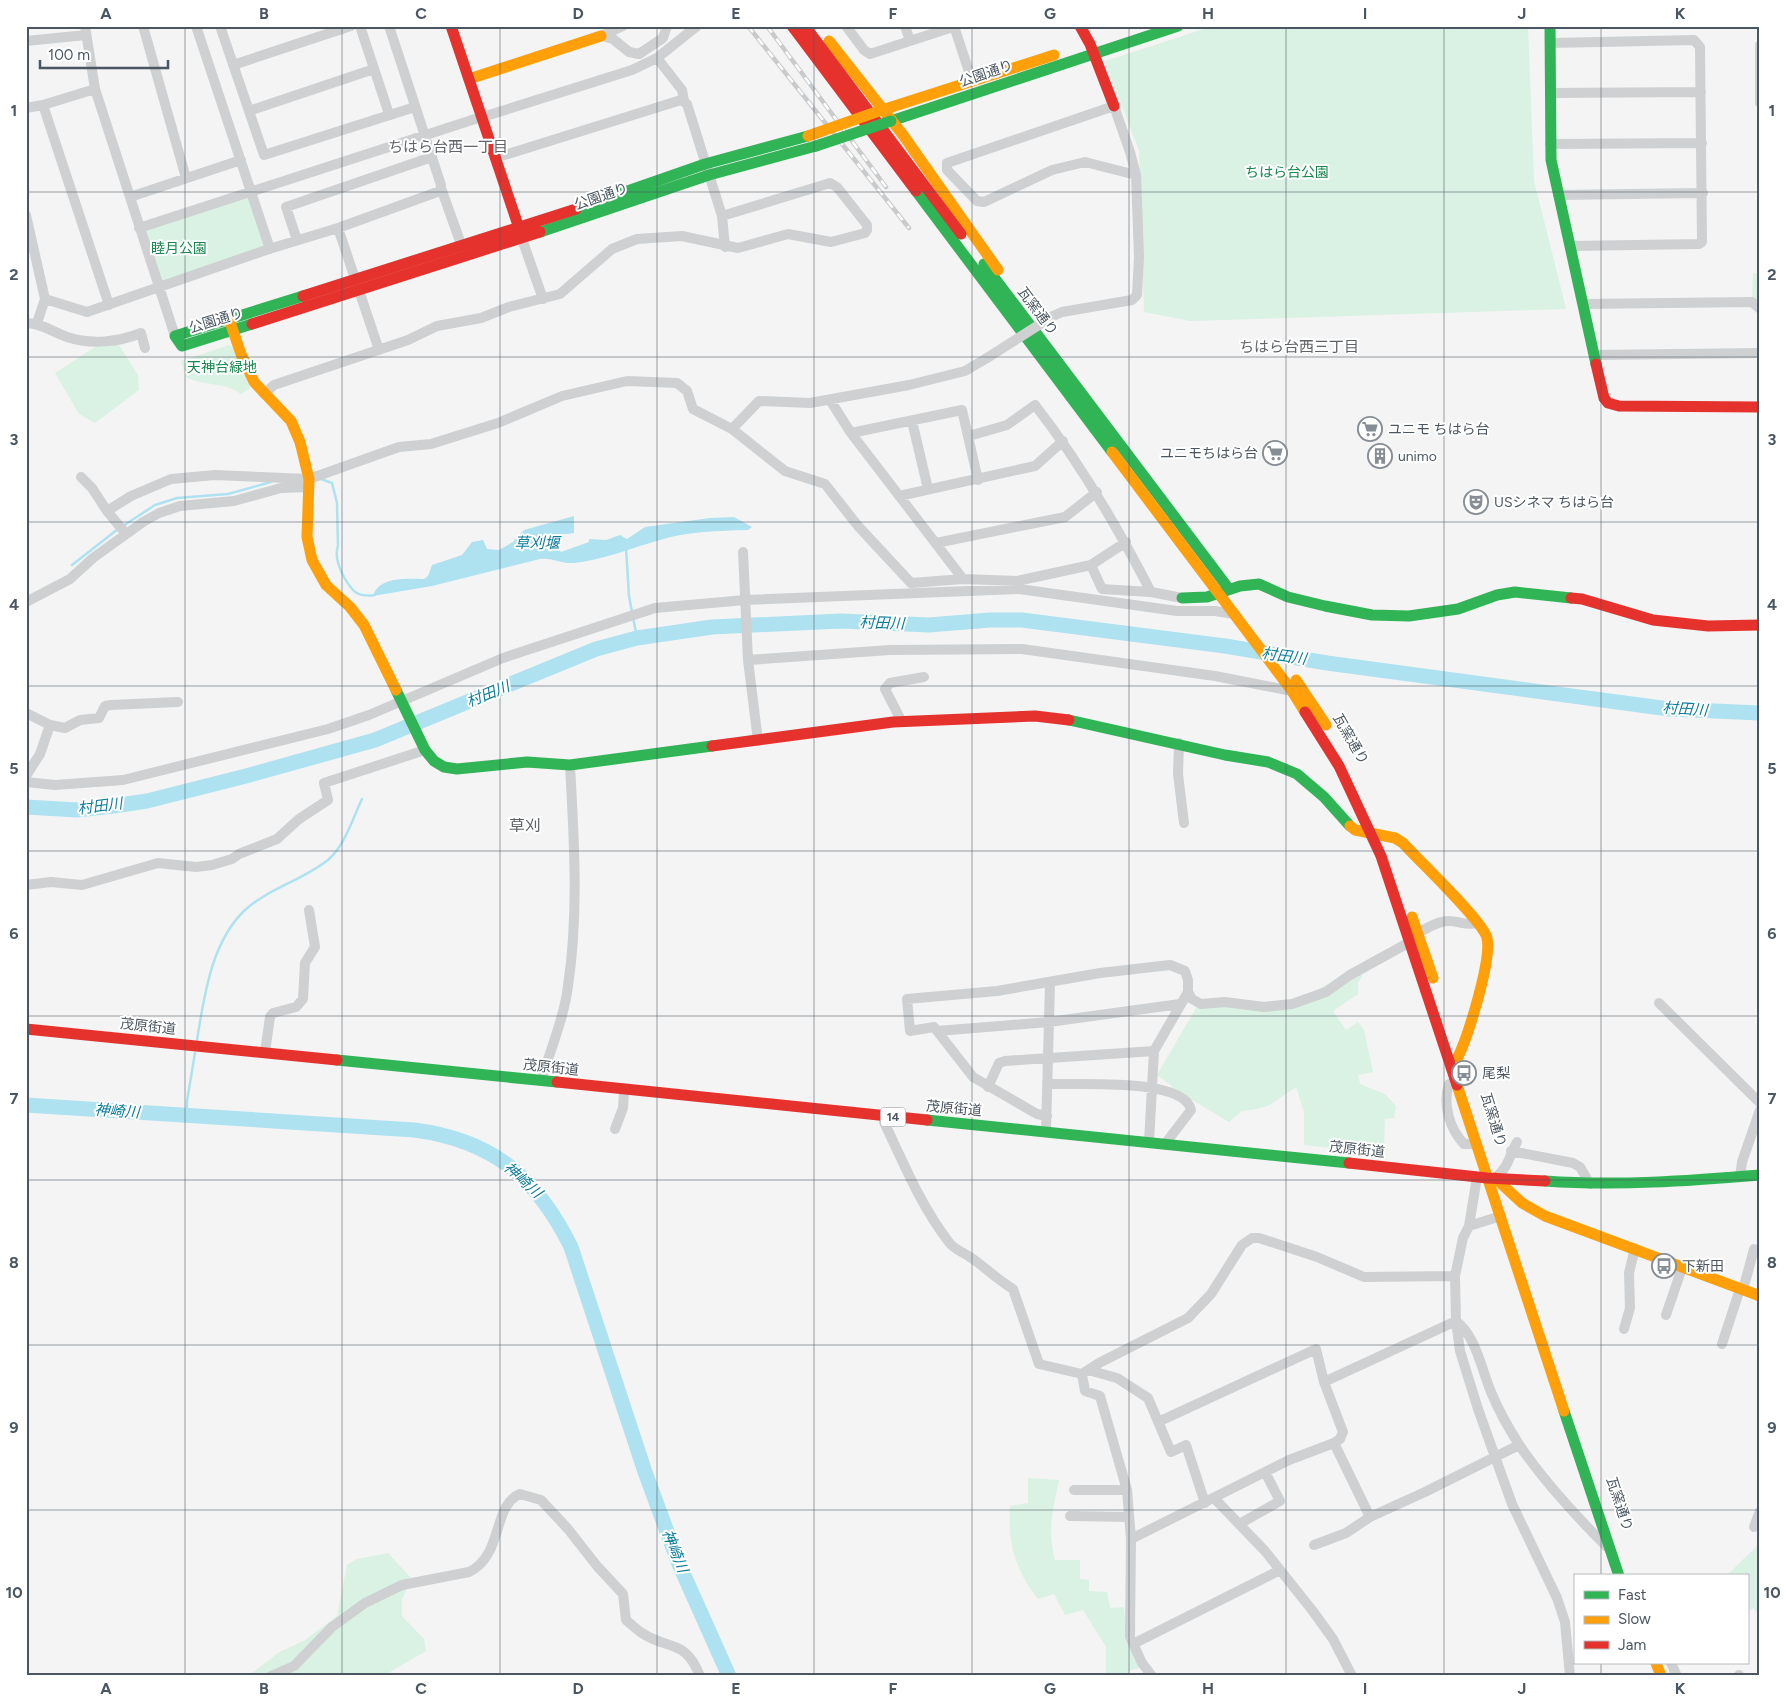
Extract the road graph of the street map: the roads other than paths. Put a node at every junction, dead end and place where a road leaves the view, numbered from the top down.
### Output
1 (143, 26) edge
2 (196, 26) edge
3 (220, 26) edge
4 (351, 26) edge
5 (360, 26) edge
6 (389, 26) edge
7 (451, 26) edge
8 (623, 26) edge
9 (667, 26) edge
10 (696, 26) edge
11 (781, 26) edge
12 (792, 26) edge
13 (805, 26) edge
14 (818, 26) edge
15 (846, 26) edge
16 (905, 26) edge
17 (955, 26) edge
18 (1080, 26) edge
19 (1090, 26) edge
20 (1141, 26) edge
21 (1178, 26) edge
22 (1550, 26) edge
23 (86, 31) edge
24 (601, 36) junction
25 (26, 41) edge
26 (910, 41) junction
27 (1550, 42) junction
28 (1760, 44) edge
29 (1091, 48) junction
30 (657, 58) junction
31 (233, 65) junction
32 (374, 69) junction
33 (469, 79) junction
34 (972, 81) junction
35 (95, 89) junction
36 (1760, 90) edge
37 (1701, 92) junction
38 (1550, 93) junction
39 (684, 101) junction
40 (1760, 103) edge
41 (43, 105) junction
42 (1114, 106) junction
43 (415, 107) junction
44 (26, 108) edge
45 (882, 110) junction
46 (249, 112) junction
47 (389, 114) junction
48 (489, 115) dead end
49 (474, 119) dead end
50 (891, 121) junction
51 (852, 122) junction
52 (859, 131) junction
53 (424, 134) junction
54 (1702, 143) junction
55 (1550, 144) junction
56 (432, 157) junction
57 (495, 158) junction
58 (241, 160) junction
59 (707, 170) junction
60 (1136, 176) junction
61 (186, 178) junction
62 (441, 188) junction
63 (251, 191) junction
64 (1703, 193) junction
65 (1558, 195) junction
66 (130, 197) junction
67 (26, 215) edge
68 (722, 216) junction
69 (138, 228) junction
70 (338, 228) junction
71 (520, 234) junction
72 (297, 240) junction
73 (1570, 246) junction
74 (462, 247) junction
75 (725, 247) junction
76 (270, 248) junction
77 (355, 280) junction
78 (159, 288) junction
79 (359, 291) junction
80 (45, 299) junction
81 (543, 299) junction
82 (1583, 304) junction
83 (109, 306) junction
84 (1760, 310) edge
85 (229, 319) junction
86 (32, 323) edge
87 (1025, 328) junction
88 (233, 330) junction
89 (175, 336) junction
90 (145, 348) dead end
91 (379, 350) junction
92 (1760, 353) edge
93 (1595, 355) junction
94 (264, 394) junction
95 (830, 400) junction
96 (1760, 407) edge
97 (912, 420) junction
98 (732, 428) junction
99 (851, 432) junction
100 (969, 436) junction
101 (1063, 441) junction
102 (81, 476) dead end
103 (978, 480) junction
104 (309, 483) junction
105 (928, 489) junction
106 (1097, 492) junction
107 (899, 496) junction
108 (107, 511) junction
109 (126, 534) junction
110 (1126, 542) junction
111 (936, 543) junction
112 (743, 552) dead end
113 (1091, 565) junction
114 (963, 579) junction
115 (1224, 591) junction
116 (1150, 592) junction
117 (1182, 598) joint
118 (745, 600) junction
119 (26, 602) edge
120 (1234, 614) junction
121 (1760, 625) edge
122 (748, 660) junction
123 (924, 677) dead end
124 (1296, 689) junction
125 (400, 701) junction
126 (178, 702) dead end
127 (26, 713) edge
128 (902, 722) junction
129 (50, 725) junction
130 (758, 741) junction
131 (1178, 743) junction
132 (425, 750) junction
133 (570, 765) junction
134 (26, 776) edge
135 (26, 782) edge
136 (1184, 824) dead end
137 (1377, 834) junction
138 (26, 885) edge
139 (309, 910) dead end
140 (1477, 923) junction
141 (1418, 933) junction
142 (1410, 942) junction
143 (1050, 983) junction
144 (1188, 992) junction
145 (1658, 1002) dead end
146 (1180, 1004) junction
147 (1049, 1022) junction
148 (26, 1029) edge
149 (937, 1031) junction
150 (1154, 1051) junction
151 (265, 1052) junction
152 (1458, 1057) junction
153 (1048, 1059) junction
154 (541, 1081) junction
155 (1456, 1082) junction
156 (1047, 1084) junction
157 (988, 1087) junction
158 (1152, 1087) junction
159 (624, 1091) junction
160 (1760, 1103) edge
161 (1760, 1110) edge
162 (885, 1116) junction
163 (1047, 1116) junction
164 (615, 1129) dead end
165 (1046, 1132) junction
166 (1149, 1142) junction
167 (1165, 1144) junction
168 (1475, 1144) junction
169 (1760, 1175) edge
170 (1740, 1177) junction
171 (1487, 1178) junction
172 (1590, 1184) junction
173 (1501, 1216) junction
174 (1469, 1226) junction
175 (1635, 1248) junction
176 (1754, 1249) dead end
177 (1682, 1268) junction
178 (1455, 1276) junction
179 (1742, 1289) junction
180 (1760, 1296) edge
181 (1666, 1315) dead end
182 (1456, 1321) junction
183 (1624, 1329) dead end
184 (1722, 1344) dead end
185 (1085, 1372) junction
186 (1324, 1382) junction
187 (1158, 1422) junction
188 (1334, 1443) junction
189 (1519, 1445) junction
190 (1494, 1457) junction
191 (1265, 1472) junction
192 (1074, 1490) dead end
193 (1127, 1490) junction
194 (1209, 1500) junction
195 (1760, 1511) edge
196 (1070, 1516) dead end
197 (1129, 1517) junction
198 (1370, 1517) junction
199 (1241, 1523) junction
200 (1754, 1527) dead end
201 (1131, 1539) junction
202 (1314, 1545) dead end
203 (1611, 1552) junction
204 (1280, 1570) junction
205 (1618, 1574) edge
206 (1627, 1574) edge
207 (1133, 1644) junction
208 (1648, 1664) edge
209 (1656, 1664) edge
210 (1671, 1664) edge
211 (295, 1671) edge
212 (271, 1676) edge
213 (700, 1676) edge
214 (1152, 1676) edge
215 (1352, 1676) edge
216 (1570, 1676) edge
217 (1652, 1676) edge
218 (1661, 1676) edge
219 (1677, 1676) edge

1 - 61 street
2 - 58 street
3 - 31 street
4 - 31 street
5 - 32 street
6 - 43 street
7 - 33 street
8 - 24 street
9 - 24 street
10 - 30 street
11 - 51 street
12 - 87 street, 瓦窯通り
13 - 87 street, 瓦窯通り
14 - 45 street
15 - 26 street
16 - 26 street
17 - 26 street
17 - 34 street
18 - 29 street
19 - 29 street
20 - 29 street, 公園通り
21 - 29 street, 公園通り
22 - 27 street
23 - 25 street
23 - 35 street
24 - 33 street
27 - 37 street
27 - 38 street
28 - 36 street
29 - 34 street, 公園通り
29 - 42 street
29 - 50 street, 公園通り
30 - 39 street
30 - 48 street
31 - 46 street
32 - 46 street
32 - 47 street
33 - 57 street
34 - 45 street, 公園通り
35 - 41 street
35 - 66 street
36 - 40 street
37 - 38 street
37 - 54 street
38 - 55 street
39 - 57 street
39 - 59 street
41 - 44 street
41 - 83 street
42 - 60 street
42 - 60 street
43 - 47 street
43 - 53 street
45 - 50 street
45 - 51 street, 公園通り, bridge
46 - 47 street
49 - 53 street
50 - 52 street, 公園通り, bridge
50 - 87 street
51 - 52 street, bridge
51 - 59 street, 公園通り, bridge
52 - 59 street, 公園通り, bridge
52 - 87 street
53 - 56 street
53 - 63 street
54 - 55 street
54 - 64 street
55 - 65 street
56 - 62 street
56 - 72 street
57 - 71 street
58 - 61 street
58 - 63 street
59 - 68 street
59 - 71 street, 公園通り
60 - 95 street, bridge
61 - 66 street
62 - 70 street
62 - 74 street
63 - 69 street
63 - 76 street
64 - 65 street
64 - 73 street
65 - 73 street
66 - 69 street
67 - 80 street
68 - 75 street
68 - 75 street
69 - 78 street
70 - 72 street
70 - 77 street
71 - 74 street, 公園通り
71 - 79 street, 公園通り
71 - 81 street
72 - 76 street
73 - 82 street
74 - 77 street, 公園通り
75 - 81 street
76 - 78 street
77 - 79 street
77 - 85 street, 公園通り
78 - 83 street
78 - 89 street
79 - 88 street, 公園通り
79 - 91 street
80 - 83 street
80 - 86 street
81 - 91 street
82 - 84 street
82 - 93 street
85 - 88 street
85 - 89 street, 公園通り
86 - 90 street
87 - 115 street, 瓦窯通り
88 - 89 street, 公園通り
88 - 94 street
91 - 94 street
92 - 93 street
93 - 96 street
94 - 104 street
95 - 98 street
95 - 99 street
97 - 99 street
97 - 100 street
97 - 105 street
98 - 104 street
98 - 114 street
99 - 107 street
100 - 101 street
100 - 103 street
101 - 103 street
101 - 106 street
102 - 108 street
103 - 105 street
104 - 108 street
104 - 109 street
104 - 125 street
105 - 107 street
106 - 110 street
106 - 111 street
107 - 111 street
108 - 109 street
109 - 119 street
110 - 113 street
110 - 116 street
111 - 114 street
112 - 118 street
113 - 114 street
113 - 116 street
115 - 117 street
115 - 120 street, 瓦窯通り
115 - 121 street
115 - 124 street, 瓦窯通り
116 - 117 street
118 - 120 street
118 - 122 street
118 - 125 street
120 - 124 street, 瓦窯通り
122 - 124 street
122 - 130 street
123 - 128 street
124 - 137 street, 瓦窯通り
125 - 132 street
125 - 135 street
126 - 129 street
127 - 129 street
128 - 130 street
128 - 131 street
129 - 134 street
130 - 133 street
131 - 136 street
131 - 137 street
132 - 133 street
132 - 138 street
133 - 154 street
137 - 140 street
137 - 141 street, 瓦窯通り
137 - 142 street, 瓦窯通り
139 - 151 street
140 - 141 street
140 - 152 street
141 - 152 street, 瓦窯通り
142 - 144 street
142 - 155 street, 瓦窯通り
143 - 144 street
143 - 147 street
143 - 149 street
144 - 146 street
145 - 160 street
146 - 147 street
146 - 150 street
147 - 149 street
147 - 153 street
148 - 151 street, 茂原街道 / 14
149 - 157 street
150 - 153 street
150 - 158 street
151 - 154 street, 茂原街道 / 14
152 - 171 street, 瓦窯通り
153 - 156 street
153 - 157 street
154 - 159 street, 茂原街道 / 14
155 - 168 street, 瓦窯通り
155 - 168 street
156 - 158 street
156 - 163 street
157 - 163 street
158 - 166 street
158 - 167 street
159 - 162 street, 茂原街道 / 14
159 - 164 street
161 - 170 street
162 - 165 street, 茂原街道 / 14
162 - 185 street
163 - 165 street
165 - 166 street, 茂原街道 / 14
166 - 167 street, 茂原街道 / 14
167 - 171 street, 茂原街道 / 14
168 - 171 street, 瓦窯通り
169 - 170 street, 茂原街道 / 14
170 - 172 street, 茂原街道 / 14
171 - 172 street, 茂原街道 / 14
171 - 172 street
171 - 173 street, 瓦窯通り
171 - 174 street
171 - 175 street
171 - 206 street, 瓦窯通り
173 - 174 street
173 - 203 street, 瓦窯通り
174 - 178 street
175 - 177 street
175 - 183 street
176 - 179 street
177 - 179 street
177 - 181 street
178 - 182 street
178 - 185 street
179 - 180 street
179 - 184 street
182 - 186 street
182 - 189 street
182 - 190 street
185 - 187 street
185 - 193 street
186 - 187 street
186 - 188 street
187 - 194 street
188 - 191 street
188 - 198 street
189 - 190 street
189 - 203 street
190 - 198 street
190 - 216 street
191 - 194 street
191 - 199 street
192 - 193 street
193 - 197 street
194 - 199 street
194 - 201 street
195 - 200 street
196 - 197 street
197 - 201 street
198 - 202 street
199 - 204 street
201 - 207 street
203 - 205 street, 瓦窯通り
204 - 207 street
204 - 215 street
207 - 214 street
208 - 217 street
209 - 218 street
210 - 219 street
211 - 212 street
211 - 213 street

